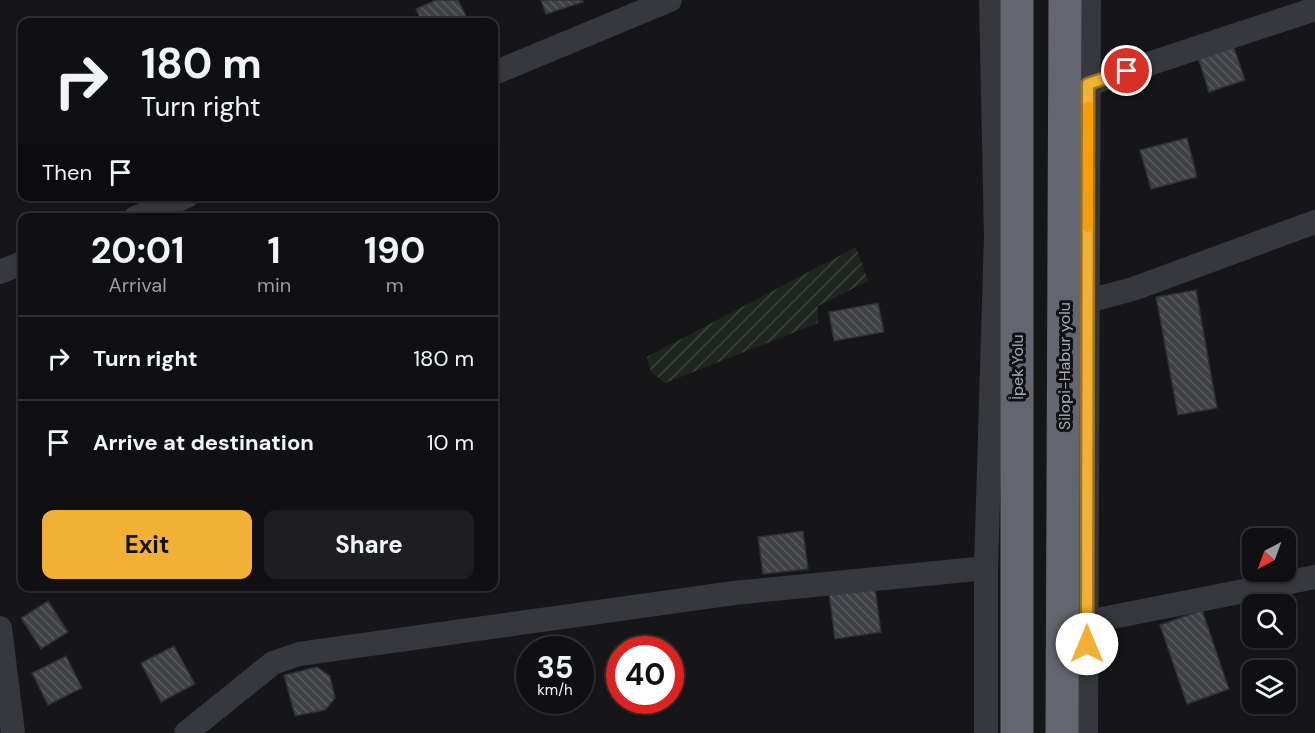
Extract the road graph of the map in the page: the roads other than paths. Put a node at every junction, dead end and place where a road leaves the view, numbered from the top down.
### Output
1 (670, 0) edge
2 (992, 0) edge
3 (1017, 0) edge
4 (1065, 0) edge
5 (1089, 0) edge
6 (1315, 9) edge
7 (498, 71) edge
8 (1088, 84) junction
9 (175, 201) edge
10 (147, 213) edge
11 (1315, 222) edge
12 (18, 265) edge
13 (0, 272) edge
14 (1088, 301) junction
15 (986, 568) junction
16 (1315, 577) edge
17 (1087, 622) junction
18 (0, 628) edge
19 (13, 733) edge
20 (186, 733) edge
21 (986, 733) edge
22 (1017, 733) edge
23 (1062, 733) edge
24 (1086, 733) edge

1 - 7 street
2 - 15 street
3 - 22 highway, İpek Yolu
4 - 23 highway, Silopi-Habur yolu
5 - 8 street
6 - 8 street
8 - 14 street
9 - 10 street
11 - 14 street
12 - 13 street
14 - 17 street
15 - 20 street
15 - 21 street
16 - 17 street
17 - 24 street
18 - 19 street

